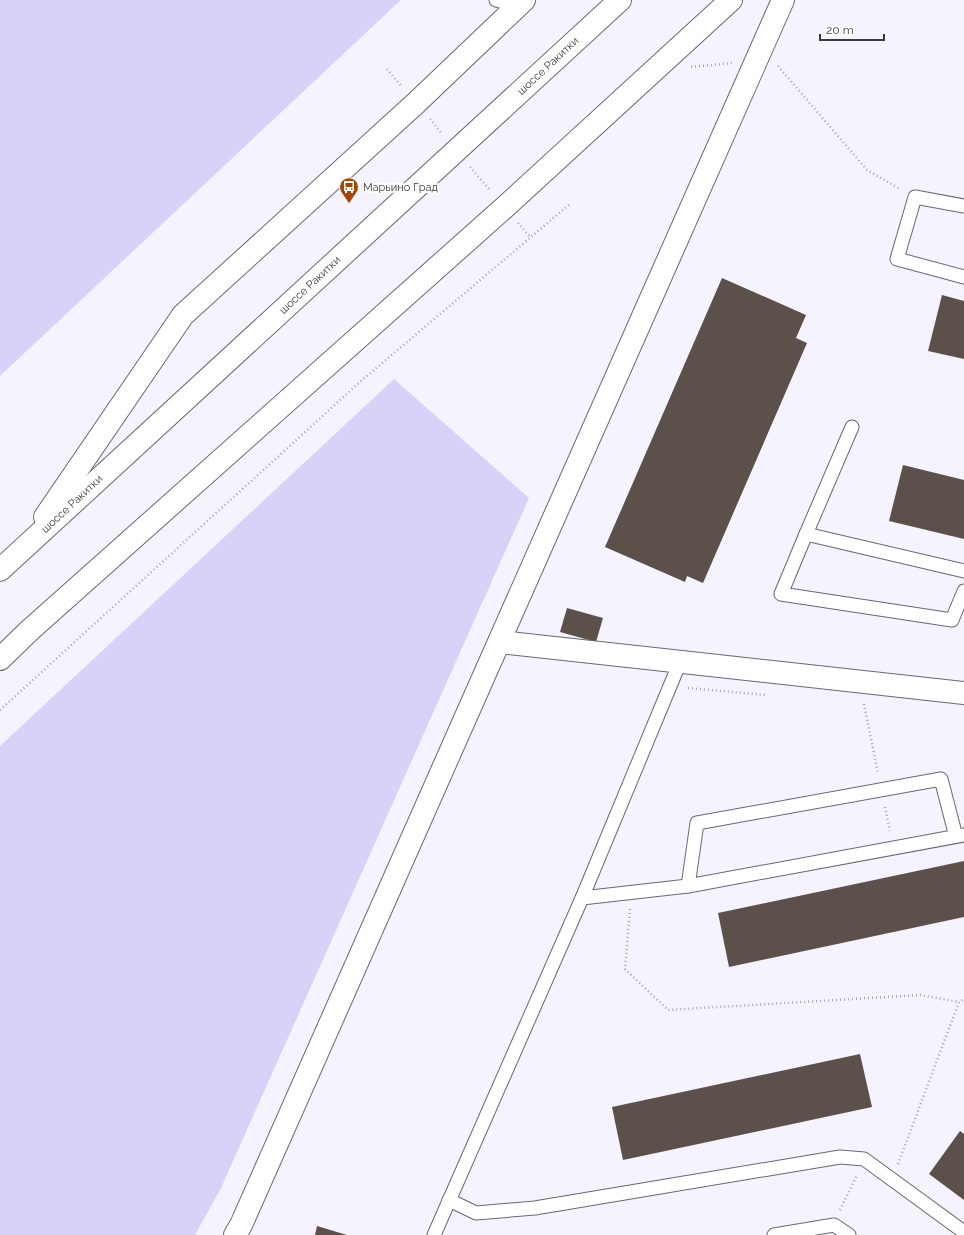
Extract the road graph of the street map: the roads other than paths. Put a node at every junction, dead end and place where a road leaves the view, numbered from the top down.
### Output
1 (496, 0) edge
2 (620, 0) edge
3 (731, 0) edge
4 (783, 0) edge
5 (521, 3) edge
6 (964, 206) edge
7 (964, 277) edge
8 (852, 427) dead end
9 (806, 534) junction
10 (24, 548) junction
11 (0, 570) edge
12 (964, 571) edge
13 (964, 591) edge
14 (500, 642) junction
15 (0, 659) edge
16 (680, 662) junction
17 (964, 693) edge
18 (959, 832) edge
19 (688, 886) junction
20 (582, 898) junction
21 (449, 1200) junction
22 (964, 1232) edge
23 (235, 1235) edge
24 (434, 1235) edge
25 (774, 1235) edge
26 (849, 1235) edge

1 - 5 lane
2 - 10 street, шоссе Ракитки
3 - 15 street
4 - 14 street
5 - 10 street
6 - 7 lane
8 - 9 lane
9 - 12 lane
9 - 13 lane
10 - 11 street, шоссе Ракитки
14 - 16 street
14 - 23 street
16 - 17 street
16 - 20 lane
18 - 19 lane
18 - 19 lane
19 - 20 lane
20 - 21 lane
21 - 22 lane
21 - 24 lane
25 - 26 lane

